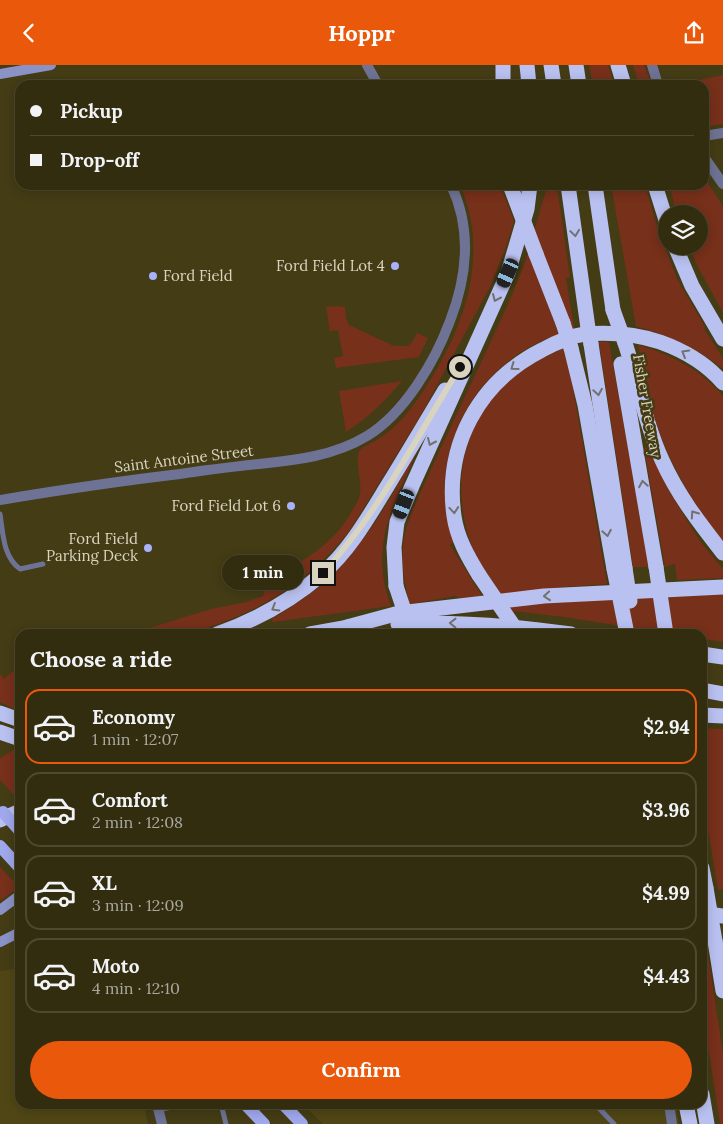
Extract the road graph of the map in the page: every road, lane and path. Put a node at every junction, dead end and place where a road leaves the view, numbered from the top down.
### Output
1 (51, 65) edge
2 (367, 65) edge
3 (503, 65) edge
4 (527, 65) edge
5 (551, 65) edge
6 (576, 65) edge
7 (618, 65) edge
8 (652, 65) edge
9 (0, 74) edge
10 (375, 80) edge
11 (504, 80) edge
12 (528, 80) edge
13 (553, 80) edge
14 (578, 80) edge
15 (622, 80) edge
16 (656, 80) edge
17 (723, 133) edge
18 (709, 135) edge
19 (709, 164) edge
20 (723, 184) edge
21 (453, 190) edge
22 (512, 190) edge
23 (529, 190) edge
24 (569, 190) edge
25 (596, 190) edge
26 (657, 190) edge
27 (661, 205) edge
28 (680, 255) edge
29 (480, 334) junction
30 (723, 339) edge
31 (621, 343) junction
32 (723, 383) edge
33 (0, 500) edge
34 (0, 514) edge
35 (723, 553) edge
36 (42, 564) dead end
37 (619, 568) junction
38 (723, 587) edge
39 (346, 627) junction
40 (230, 629) edge
41 (336, 629) edge
42 (411, 629) edge
43 (516, 629) edge
44 (531, 629) edge
45 (625, 629) edge
46 (633, 629) edge
47 (665, 629) edge
48 (707, 654) edge
49 (723, 657) edge
50 (707, 660) edge
51 (723, 662) edge
52 (707, 691) edge
53 (723, 694) edge
54 (0, 713) edge
55 (707, 715) edge
56 (723, 716) edge
57 (15, 718) edge
58 (15, 730) edge
59 (0, 732) edge
60 (15, 737) edge
61 (0, 738) edge
62 (0, 809) edge
63 (15, 814) edge
64 (0, 821) edge
65 (15, 826) edge
66 (0, 846) edge
67 (15, 863) edge
68 (707, 894) edge
69 (15, 899) edge
70 (0, 910) edge
71 (707, 914) edge
72 (723, 916) edge
73 (15, 934) edge
74 (0, 942) edge
75 (723, 991) edge
76 (159, 1109) edge
77 (223, 1109) edge
78 (250, 1109) edge
79 (288, 1109) edge
80 (600, 1109) edge
81 (670, 1109) edge
82 (687, 1109) edge
83 (704, 1109) edge
84 (162, 1124) edge
85 (226, 1124) edge
86 (264, 1124) edge
87 (302, 1124) edge
88 (614, 1124) edge
89 (672, 1124) edge
90 (690, 1124) edge
91 (707, 1124) edge

1 - 9 street
2 - 10 street
3 - 11 highway
4 - 12 highway
5 - 13 highway
6 - 14 highway
7 - 15 highway
8 - 16 street
17 - 18 street
19 - 20 street
21 - 33 street, Saint Antoine Street
22 -> 37 highway, bridge
23 -> 29 highway
24 -> 37 highway, bridge
25 - 31 highway, bridge
26 - 27 highway
28 - 30 highway
29 -> 40 highway
29 -> 42 highway, bridge
35 -> 31 highway
47 -> 31 highway, Fisher Freeway, bridge
32 -> 43 highway, bridge
34 - 36 lane
37 - 45 highway, bridge
37 - 46 highway, bridge
38 -> 39 highway
39 - 41 highway
44 -> 39 highway
48 - 49 highway
50 - 51 highway
52 - 53 highway
54 - 57 highway
55 - 56 highway
58 - 61 highway
59 - 60 highway, bridge
62 - 65 main road, bridge
63 - 64 highway
66 - 67 main road
68 - 75 highway, bridge
69 - 70 street
71 - 72 highway
73 - 74 street
76 - 84 street
77 - 85 lane
78 - 86 main road
79 - 87 main road
80 - 88 lane
81 - 89 street
82 - 90 highway
83 - 91 highway

